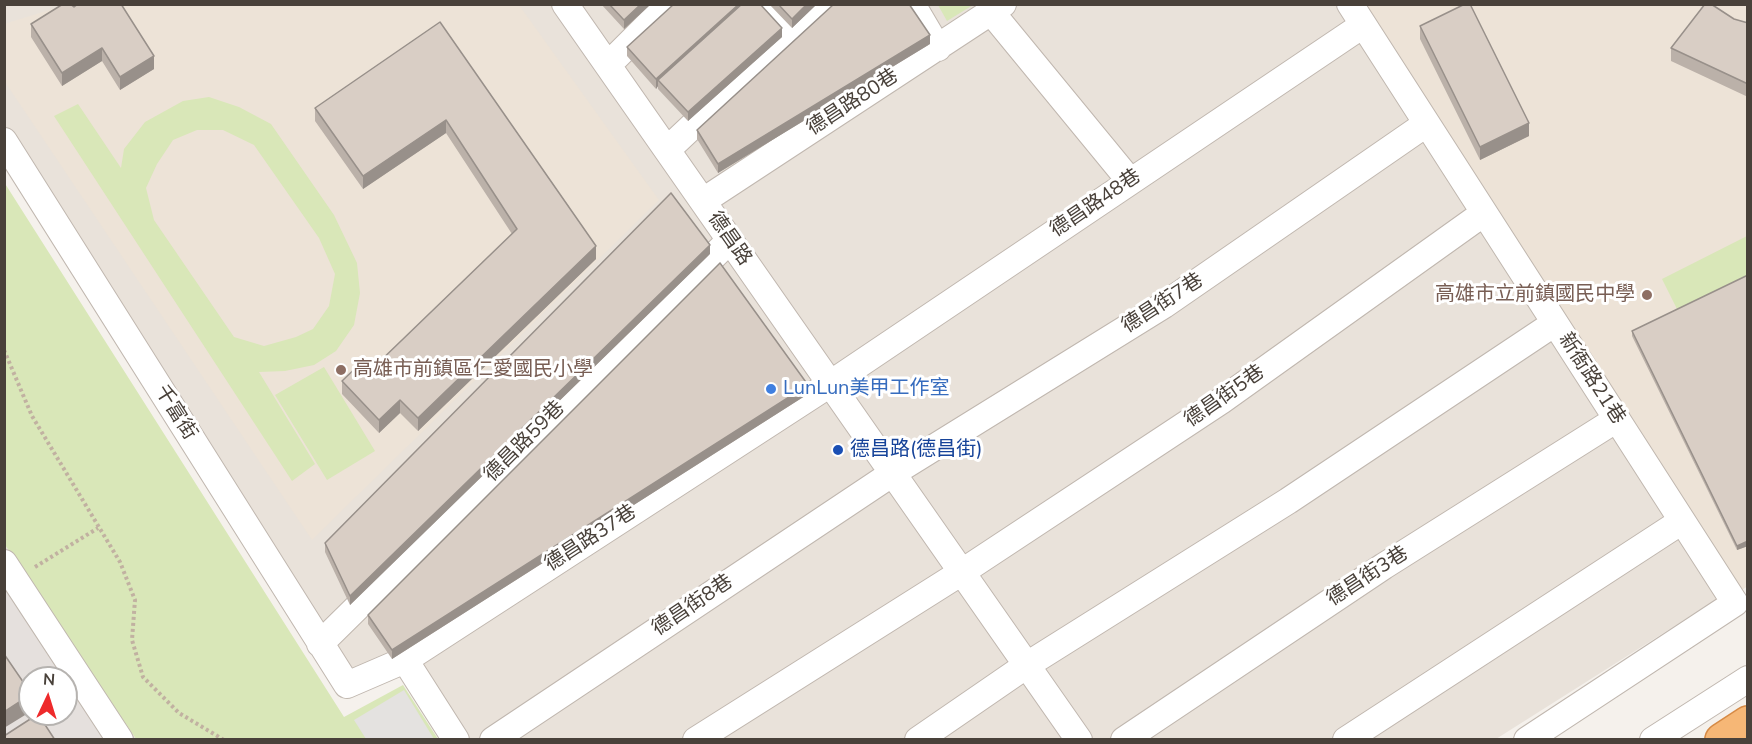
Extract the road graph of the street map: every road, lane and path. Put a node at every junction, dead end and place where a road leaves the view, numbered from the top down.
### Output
1 (566, 4) edge
2 (669, 4) edge
3 (764, 4) edge
4 (822, 4) edge
5 (912, 4) edge
6 (998, 9) edge
7 (1357, 15) edge
8 (792, 32) junction
9 (938, 48) junction
10 (608, 65) junction
11 (1426, 124) junction
12 (4, 141) edge
13 (667, 150) junction
14 (1130, 181) junction
15 (703, 201) junction
16 (1484, 213) junction
17 (730, 240) junction
18 (1555, 323) junction
19 (4, 350) edge
20 (830, 384) junction
21 (1617, 419) junction
22 (892, 473) junction
23 (1682, 521) junction
24 (99, 528) junction
25 (5, 566) edge
26 (962, 572) junction
27 (320, 644) junction
28 (405, 660) junction
29 (1027, 665) junction
30 (1748, 679) edge
31 (347, 685) joint
32 (1748, 723) edge
33 (120, 740) edge
34 (224, 740) edge
35 (456, 740) edge
36 (494, 740) edge
37 (696, 740) edge
38 (918, 740) edge
39 (1079, 740) edge
40 (1124, 740) edge
41 (1346, 740) edge
42 (1527, 740) edge
43 (1653, 740) edge
44 (1722, 740) edge

1 - 10 street, 德昌路
2 - 10 street
3 - 8 street
4 - 8 street
5 - 9 street
6 - 9 street, 德昌路80巷
6 - 14 street
7 - 11 street, 新衙路21巷
7 - 14 street, 德昌路48巷
8 - 13 street
9 - 15 street, 德昌路80巷
10 - 13 street, 德昌路
11 - 16 street, 新衙路21巷
11 - 22 street, 德昌街7巷
12 - 27 street, 千富街
13 - 15 street, 德昌路
14 - 20 street, 德昌路48巷
15 - 17 street, 德昌路
16 - 18 street, 新衙路21巷
16 - 26 street, 德昌街5巷
17 - 20 street, 德昌路
17 - 27 street, 德昌路59巷
18 - 21 street, 新衙路21巷
18 - 29 street
19 - 24 path
20 - 22 street, 德昌路
20 - 28 street, 德昌路37巷
21 - 23 street, 新衙路21巷
21 - 40 street, 德昌街3巷
22 - 26 street, 德昌路
22 - 36 street, 德昌街8巷
23 - 41 street
23 - 42 street, 新衙路21巷
24 - 25 path
24 - 34 path
25 - 33 street
26 - 29 street, 德昌路
26 - 37 street, 德昌街5巷
27 - 31 street, 千富街
28 - 31 street, 德昌路37巷
28 - 35 street
29 - 38 street
29 - 39 street, 德昌路
30 - 43 street
32 - 44 highway

